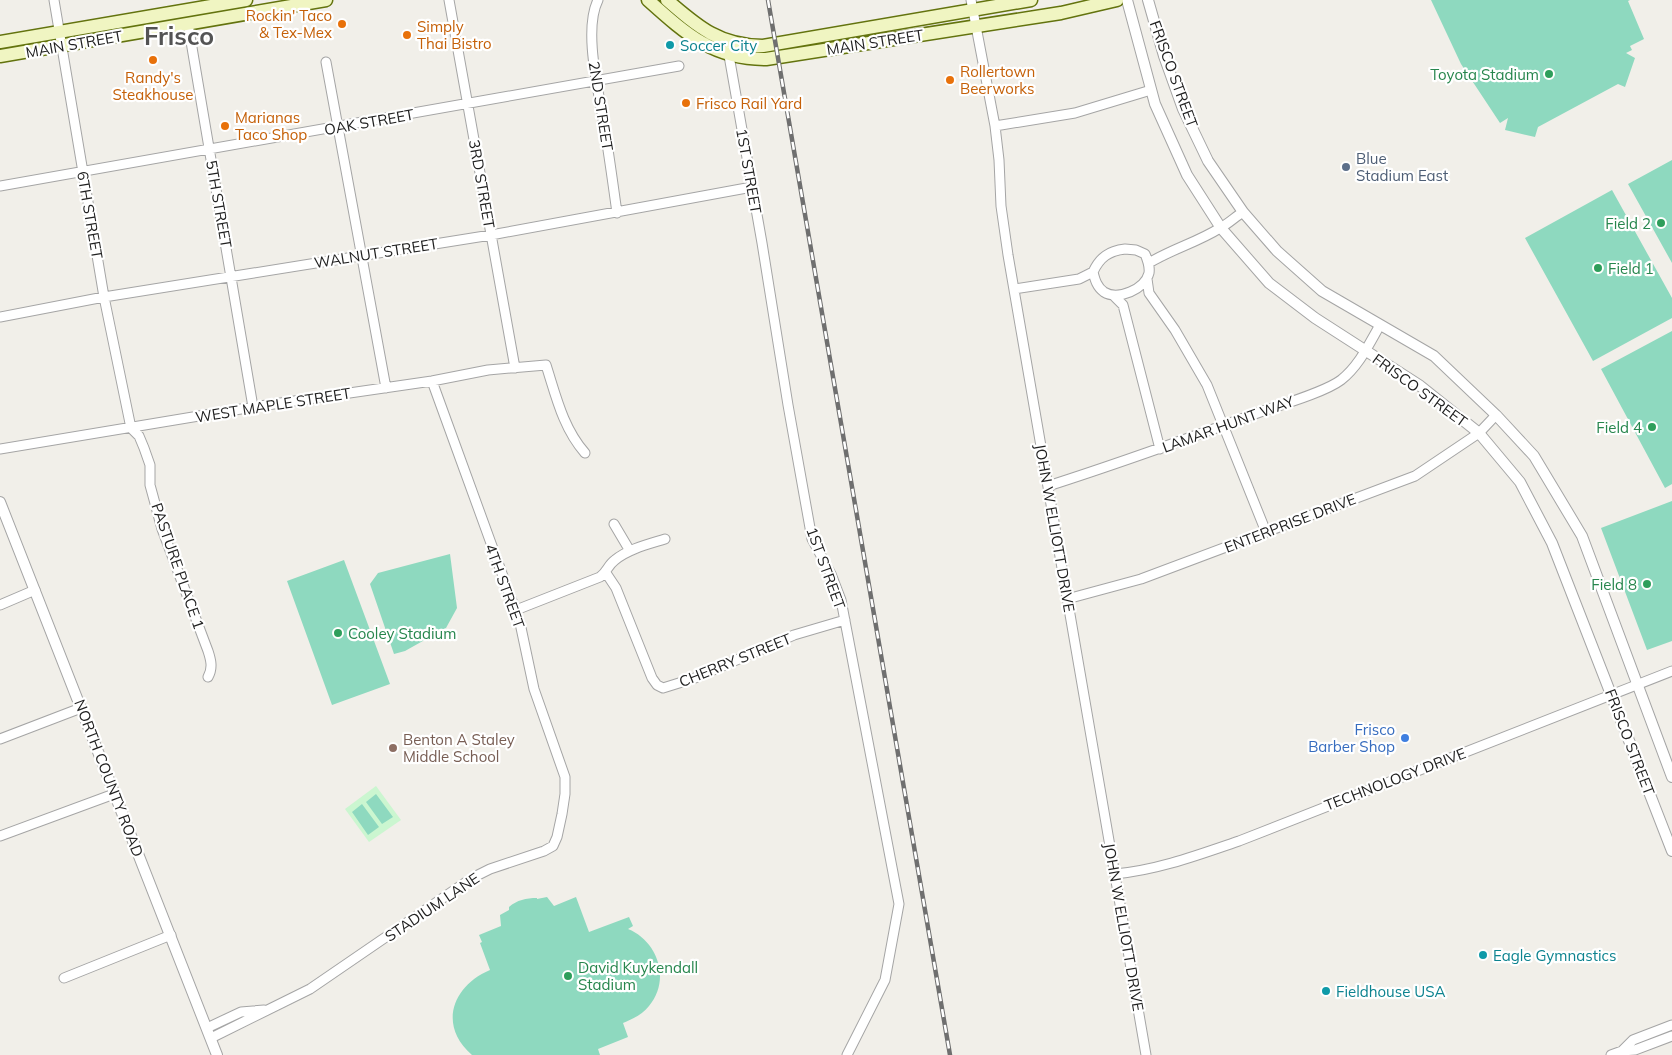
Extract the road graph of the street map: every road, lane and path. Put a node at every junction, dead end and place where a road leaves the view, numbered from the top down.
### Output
1 (54, 0) edge
2 (246, 0) edge
3 (326, 0) edge
4 (449, 0) edge
5 (598, 0) edge
6 (648, 0) edge
7 (667, 0) edge
8 (1031, 0) edge
9 (1117, 0) edge
10 (1127, 0) edge
11 (1148, 0) edge
12 (185, 5) edge
13 (973, 5) edge
14 (188, 24) junction
15 (977, 26) junction
16 (59, 32) junction
17 (0, 42) edge
18 (726, 42) junction
19 (62, 46) junction
20 (0, 56) edge
21 (729, 56) junction
22 (326, 62) dead end
23 (679, 66) dead end
24 (597, 80) junction
25 (1151, 90) junction
26 (469, 104) junction
27 (995, 126) junction
28 (338, 127) junction
29 (210, 150) junction
30 (83, 173) junction
31 (0, 186) edge
32 (752, 187) junction
33 (1243, 212) junction
34 (618, 213) junction
35 (1221, 228) junction
36 (491, 235) junction
37 (1167, 252) junction
38 (1145, 254) junction
39 (361, 255) junction
40 (1149, 263) junction
41 (1093, 272) junction
42 (231, 277) junction
43 (1079, 279) junction
44 (1147, 279) junction
45 (1096, 284) junction
46 (1138, 287) junction
47 (1014, 289) junction
48 (1129, 292) junction
49 (1149, 293) junction
50 (1114, 296) junction
51 (104, 297) junction
52 (1123, 305) junction
53 (0, 317) edge
54 (1380, 325) junction
55 (1365, 350) junction
56 (515, 368) junction
57 (432, 381) junction
58 (386, 388) junction
59 (253, 407) junction
60 (1496, 415) junction
61 (1224, 426) junction
62 (131, 428) junction
63 (1479, 433) junction
64 (1160, 448) junction
65 (0, 449) edge
66 (585, 453) dead end
67 (1048, 486) junction
68 (0, 502) edge
69 (614, 524) dead end
70 (1266, 532) junction
71 (666, 539) dead end
72 (630, 551) junction
73 (606, 573) junction
74 (35, 590) junction
75 (1068, 599) junction
76 (0, 605) edge
77 (516, 610) junction
78 (845, 620) junction
79 (1672, 671) edge
80 (208, 677) dead end
81 (1637, 686) junction
82 (1611, 696) junction
83 (81, 708) junction
84 (0, 740) edge
85 (1672, 777) edge
86 (114, 794) junction
87 (565, 794) joint
88 (0, 836) edge
89 (1672, 851) edge
90 (1115, 874) junction
91 (171, 935) junction
92 (64, 978) dead end
93 (1672, 1025) edge
94 (209, 1033) junction
95 (1672, 1036) edge
96 (1622, 1051) junction
97 (218, 1055) edge
98 (846, 1055) edge
99 (1146, 1055) edge
100 (1611, 1055) edge

1 - 16 street, 6TH STREET
2 - 12 main road, MAIN STREET
3 - 14 main road, MAIN STREET
4 - 26 street, 3RD STREET
5 - 24 street, 2ND STREET
6 - 21 main road, MAIN STREET
7 - 18 main road, MAIN STREET
8 - 13 main road, MAIN STREET
9 - 15 main road, MAIN STREET
10 - 25 street, FRISCO STREET
11 - 33 street, FRISCO STREET
12 - 14 main road, 5TH STREET
12 - 16 main road, MAIN STREET
13 - 15 street, JOHN W ELLIOTT DRIVE
13 - 18 main road, MAIN STREET
14 - 19 main road, MAIN STREET
14 - 29 street, 5TH STREET
15 - 21 main road, MAIN STREET
15 - 27 street, JOHN W ELLIOTT DRIVE
16 - 17 main road, MAIN STREET
16 - 19 street, 6TH STREET
18 - 21 street, 1ST STREET
19 - 20 main road, MAIN STREET
19 - 30 street, 6TH STREET
21 - 32 street, 1ST STREET
22 - 28 street
23 - 24 street, OAK STREET
24 - 26 street, OAK STREET
24 - 34 street, 2ND STREET
25 - 27 street
25 - 35 street, FRISCO STREET
26 - 28 street, OAK STREET
26 - 36 street, 3RD STREET
27 - 47 street, JOHN W ELLIOTT DRIVE
28 - 29 street, OAK STREET
28 - 39 street
29 - 30 street, OAK STREET
29 - 42 street, 5TH STREET
30 - 31 street, OAK STREET
30 - 51 street, 6TH STREET
32 - 34 street, WALNUT STREET
32 - 78 street, 1ST STREET
33 - 35 street
33 - 54 street, FRISCO STREET
34 - 36 street, WALNUT STREET
35 - 37 street
35 - 55 street, FRISCO STREET
36 - 39 street, WALNUT STREET
36 - 56 street, 3RD STREET
37 - 38 street
37 - 40 street
38 - 40 street
38 - 41 street
39 - 42 street, WALNUT STREET
39 - 58 street
40 - 44 street
41 - 43 street
41 - 45 street
42 - 51 street, WALNUT STREET
42 - 59 street, 5TH STREET
43 - 45 street
43 - 47 street
44 - 46 street
44 - 49 street
45 - 50 street
46 - 48 street
46 - 49 street
47 - 67 street, JOHN W ELLIOTT DRIVE
48 - 50 street
48 - 52 street
49 - 61 street
50 - 52 street
51 - 53 street, WALNUT STREET
51 - 62 street, 6TH STREET
52 - 64 street
54 - 55 street, LAMAR HUNT WAY
54 - 60 street, FRISCO STREET
55 - 61 street, LAMAR HUNT WAY
55 - 63 street, FRISCO STREET
56 - 57 street, WEST MAPLE STREET
56 - 66 street, WEST MAPLE STREET
57 - 58 street, WEST MAPLE STREET
57 - 77 street, 4TH STREET
58 - 59 street, WEST MAPLE STREET
59 - 62 street, WEST MAPLE STREET
60 - 63 street, ENTERPRISE DRIVE
60 - 81 street, FRISCO STREET
61 - 64 street, LAMAR HUNT WAY
61 - 70 street
62 - 65 street, WEST MAPLE STREET
62 - 80 street, PASTURE PLACE 1
63 - 70 street, ENTERPRISE DRIVE
63 - 82 street, FRISCO STREET
64 - 67 street, LAMAR HUNT WAY
67 - 75 street, JOHN W ELLIOTT DRIVE
68 - 74 street, NORTH COUNTY ROAD
69 - 72 street
70 - 75 street, ENTERPRISE DRIVE
71 - 72 street
72 - 73 street
73 - 77 street
73 - 78 street, CHERRY STREET
74 - 76 street
74 - 83 street, NORTH COUNTY ROAD
75 - 90 street, JOHN W ELLIOTT DRIVE
77 - 87 street, 4TH STREET
78 - 98 street, 1ST STREET
79 - 81 street, TECHNOLOGY DRIVE
81 - 82 street, TECHNOLOGY DRIVE
81 - 85 street, FRISCO STREET
82 - 89 street, FRISCO STREET
82 - 90 street, TECHNOLOGY DRIVE
83 - 84 street
83 - 86 street, NORTH COUNTY ROAD
86 - 88 street
86 - 91 street, NORTH COUNTY ROAD
87 - 94 street, STADIUM LANE
90 - 99 street, JOHN W ELLIOTT DRIVE
91 - 92 street
91 - 94 street, NORTH COUNTY ROAD
93 - 96 street
94 - 97 street, NORTH COUNTY ROAD
95 - 96 street
96 - 100 street

